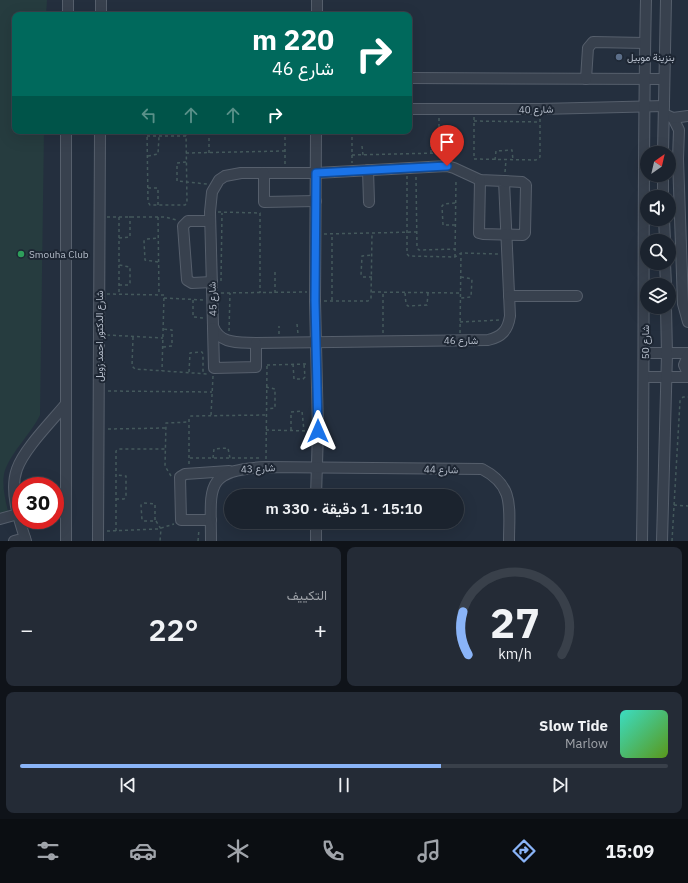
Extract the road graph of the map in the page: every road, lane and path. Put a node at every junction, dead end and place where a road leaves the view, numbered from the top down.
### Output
1 (68, 0) edge
2 (101, 0) edge
3 (317, 0) edge
4 (646, 0) edge
5 (666, 0) edge
6 (68, 12) edge
7 (101, 12) edge
8 (317, 12) edge
9 (645, 43) junction
10 (412, 78) edge
11 (663, 78) junction
12 (586, 79) junction
13 (644, 80) junction
14 (645, 107) junction
15 (412, 109) edge
16 (439, 109) junction
17 (474, 109) junction
18 (540, 109) junction
19 (664, 110) junction
20 (688, 116) edge
21 (673, 118) junction
22 (473, 121) junction
23 (540, 122) junction
24 (66, 134) edge
25 (100, 134) edge
26 (209, 134) edge
27 (285, 134) edge
28 (316, 134) edge
29 (352, 134) edge
30 (148, 136) joint
31 (158, 136) junction
32 (186, 136) joint
33 (431, 144) dead end
34 (362, 146) dead end
35 (663, 146) edge
36 (285, 151) junction
37 (186, 153) junction
38 (209, 153) junction
39 (431, 153) junction
40 (439, 153) junction
41 (352, 155) junction
42 (363, 155) junction
43 (148, 156) junction
44 (495, 160) junction
45 (506, 160) junction
46 (513, 160) junction
47 (683, 160) edge
48 (186, 162) junction
49 (439, 166) junction
50 (411, 168) junction
51 (456, 169) junction
52 (368, 170) junction
53 (352, 171) junction
54 (284, 172) junction
55 (264, 173) junction
56 (316, 173) junction
57 (480, 180) junction
58 (187, 181) junction
59 (504, 182) junction
60 (215, 186) junction
61 (148, 188) junction
62 (316, 201) junction
63 (369, 202) dead end
64 (456, 203) junction
65 (158, 205) junction
66 (222, 212) junction
67 (130, 216) junction
68 (210, 216) junction
69 (100, 217) junction
70 (118, 217) junction
71 (158, 217) junction
72 (184, 223) junction
73 (455, 225) junction
74 (407, 232) junction
75 (416, 232) junction
76 (372, 233) junction
77 (316, 234) junction
78 (332, 234) junction
79 (506, 235) junction
80 (119, 238) junction
81 (158, 238) junction
82 (455, 249) junction
83 (461, 253) junction
84 (508, 254) junction
85 (372, 255) junction
86 (455, 257) junction
87 (159, 262) junction
88 (119, 266) junction
89 (276, 271) dead end
90 (372, 277) junction
91 (461, 277) junction
92 (212, 282) junction
93 (119, 285) junction
94 (372, 292) junction
95 (384, 292) junction
96 (230, 293) junction
97 (260, 293) junction
98 (275, 293) junction
99 (405, 293) junction
100 (428, 293) junction
101 (460, 293) junction
102 (99, 294) junction
103 (119, 294) junction
104 (159, 294) junction
105 (509, 296) junction
106 (577, 296) dead end
107 (315, 297) junction
108 (164, 298) junction
109 (460, 298) junction
110 (211, 299) junction
111 (193, 300) junction
112 (332, 300) junction
113 (204, 312) dead end
114 (666, 314) edge
115 (510, 320) junction
116 (460, 322) junction
117 (688, 322) edge
118 (297, 324) dead end
119 (213, 326) junction
120 (164, 329) junction
121 (99, 335) junction
122 (133, 337) junction
123 (163, 338) junction
124 (460, 340) junction
125 (316, 341) junction
126 (383, 341) junction
127 (229, 342) junction
128 (298, 342) junction
129 (256, 343) junction
130 (163, 347) junction
131 (645, 353) junction
132 (667, 354) junction
133 (688, 354) edge
134 (293, 364) junction
135 (304, 364) junction
136 (317, 364) junction
137 (262, 365) junction
138 (162, 371) junction
139 (189, 372) junction
140 (203, 373) junction
141 (688, 376) edge
142 (645, 377) junction
143 (666, 377) junction
144 (266, 388) junction
145 (99, 392) junction
146 (212, 392) junction
147 (688, 397) edge
148 (65, 404) junction
149 (266, 409) junction
150 (210, 415) junction
151 (266, 415) junction
152 (189, 422) junction
153 (166, 428) junction
154 (99, 429) junction
155 (266, 430) junction
156 (291, 431) junction
157 (304, 431) junction
158 (318, 431) junction
159 (166, 449) junction
160 (189, 458) junction
161 (213, 458) junction
162 (230, 458) junction
163 (266, 462) junction
164 (316, 467) junction
165 (230, 471) junction
166 (189, 473) junction
167 (116, 475) junction
168 (16, 477) edge
169 (180, 479) junction
170 (316, 489) edge
171 (116, 499) junction
172 (663, 505) junction
173 (674, 505) junction
174 (688, 506) edge
175 (12, 516) edge
176 (0, 519) edge
177 (155, 520) junction
178 (180, 520) junction
179 (199, 520) junction
180 (211, 520) junction
181 (22, 529) edge
182 (161, 529) junction
183 (316, 529) edge
184 (116, 531) junction
185 (98, 536) edge
186 (25, 539) edge
187 (14, 541) edge
188 (66, 541) edge
189 (160, 541) edge
190 (198, 541) edge
191 (211, 541) edge
192 (316, 541) edge
193 (509, 541) edge
194 (642, 541) edge
195 (662, 541) edge
196 (672, 541) edge

1 - 6 street
2 - 7 street
3 - 8 street
4 - 9 street, شارع 50
5 - 11 street
9 - 12 street
9 - 13 street, شارع 50
10 - 12 street
11 - 13 street
11 - 19 street
12 - 13 street
13 - 14 street, شارع 50
14 - 18 street, شارع 40
14 - 19 street, شارع 40
14 - 131 street, شارع 50
15 - 16 street, شارع 40
16 - 17 street, شارع 40
16 - 40 path
17 - 18 street, شارع 40
17 - 22 path
18 - 23 path
19 - 21 street
19 - 35 street
20 - 21 street
21 - 47 street
22 - 23 path
22 - 44 path
23 - 46 path
24 - 148 street
25 - 69 street, شارع الدكتور احمد زويل
26 - 38 path
27 - 36 path
28 - 56 street
29 - 41 path
30 - 31 path
30 - 43 path
31 - 32 path
31 - 43 path
32 - 37 path
33 - 39 path
34 - 42 path
36 - 38 path
36 - 54 path
37 - 38 path
37 - 48 path
39 - 40 path
39 - 42 path
40 - 49 path
41 - 42 path
41 - 53 path
43 - 61 path
44 - 45 path
44 - 46 path
45 - 46 path
45 - 59 path
47 - 117 street
48 - 58 path
48 - 58 path
49 - 50 street
49 - 51 street
50 - 52 street
50 - 74 path
50 - 75 path
51 - 57 street
51 - 64 path
52 - 53 street
52 - 63 street
53 - 56 street
54 - 55 street
54 - 56 street
55 - 60 street
55 - 62 street
56 - 62 street
57 - 59 street
57 - 79 street
58 - 60 path
58 - 65 path
59 - 79 street
59 - 79 street
60 - 68 street, شارع 45
61 - 65 path
61 - 65 path
62 - 77 street
64 - 73 path
64 - 73 path
66 - 68 path
66 - 97 path
66 - 110 path
67 - 70 path
67 - 71 path
67 - 80 path
68 - 72 street
68 - 92 street, شارع 45
69 - 70 path
69 - 102 street, شارع الدكتور احمد زويل
70 - 80 path
71 - 72 path
71 - 81 path
72 - 92 street
73 - 82 path
74 - 75 path
74 - 76 path
74 - 86 path
75 - 82 path
76 - 78 path
76 - 85 path
77 - 78 path
77 - 107 street
78 - 112 path
79 - 84 street
80 - 88 path
81 - 87 path
81 - 87 path
82 - 86 path
83 - 84 path
83 - 86 path
83 - 91 path
84 - 105 street
85 - 90 path
85 - 90 path
87 - 104 path
88 - 93 path
88 - 93 path
89 - 98 path
90 - 94 path
91 - 101 path
91 - 109 path
92 - 110 street, شارع 45
93 - 103 path
94 - 95 path
94 - 112 path
95 - 99 path
95 - 126 path
96 - 97 path
96 - 110 path
96 - 127 path
97 - 98 path
98 - 107 path
99 - 100 path
99 - 100 path
100 - 101 path
101 - 109 path
102 - 103 path
102 - 121 street, شارع الدكتور احمد زويل
103 - 104 path
104 - 108 path
105 - 106 street
105 - 115 street
107 - 112 path
107 - 125 street
108 - 111 path
108 - 120 path
109 - 116 path
110 - 111 path
110 - 119 street, شارع 45
111 - 113 path
114 - 132 street
115 - 116 path
115 - 124 street, شارع 46
116 - 124 path
118 - 128 path
119 - 127 street, شارع 45
119 - 137 street
120 - 123 path
120 - 130 path
121 - 122 path
121 - 145 street, شارع الدكتور احمد زويل
122 - 123 path
122 - 138 path
123 - 130 path
124 - 126 street, شارع 46
125 - 126 street, شارع 46
125 - 128 street
125 - 136 street
127 - 129 street
128 - 129 street
129 - 137 street
130 - 138 path
131 - 132 street
131 - 142 street, شارع 50
132 - 133 street
132 - 143 street
133 - 141 street
134 - 135 path
134 - 135 path
134 - 137 path
135 - 136 path
136 - 158 street
137 - 144 path
138 - 139 path
139 - 140 path
139 - 140 path
140 - 146 path
141 - 143 street
142 - 143 street
142 - 194 street, شارع 50
143 - 172 street
144 - 149 path
144 - 149 path
145 - 146 path
145 - 154 street, شارع الدكتور احمد زويل
146 - 150 path
147 - 173 path
148 - 168 street
148 - 188 street
149 - 151 path
150 - 151 path
150 - 152 path
151 - 155 path
152 - 153 path
152 - 160 path
153 - 154 path
153 - 159 path
154 - 185 street, شارع الدكتور احمد زويل
155 - 156 path
155 - 163 path
156 - 157 path
156 - 157 path
157 - 158 path
158 - 164 street
159 - 167 path
159 - 169 path
160 - 161 path
160 - 166 path
161 - 162 path
161 - 162 path
162 - 163 path
163 - 164 street, شارع 43
163 - 165 street, شارع 43
164 - 170 street
164 - 193 street, شارع 44
165 - 166 street
165 - 180 street, شارع 43
166 - 169 street
167 - 171 path
167 - 171 path
169 - 178 street
171 - 184 path
172 - 173 path
172 - 195 street
173 - 174 path
173 - 196 path
175 - 176 street
177 - 177 path
177 - 182 path
178 - 179 street
178 - 182 path
179 - 180 street
179 - 190 path
180 - 191 street, شارع 43
181 - 186 street
182 - 184 path
182 - 189 path
183 - 192 street
184 - 185 path
186 - 187 street

